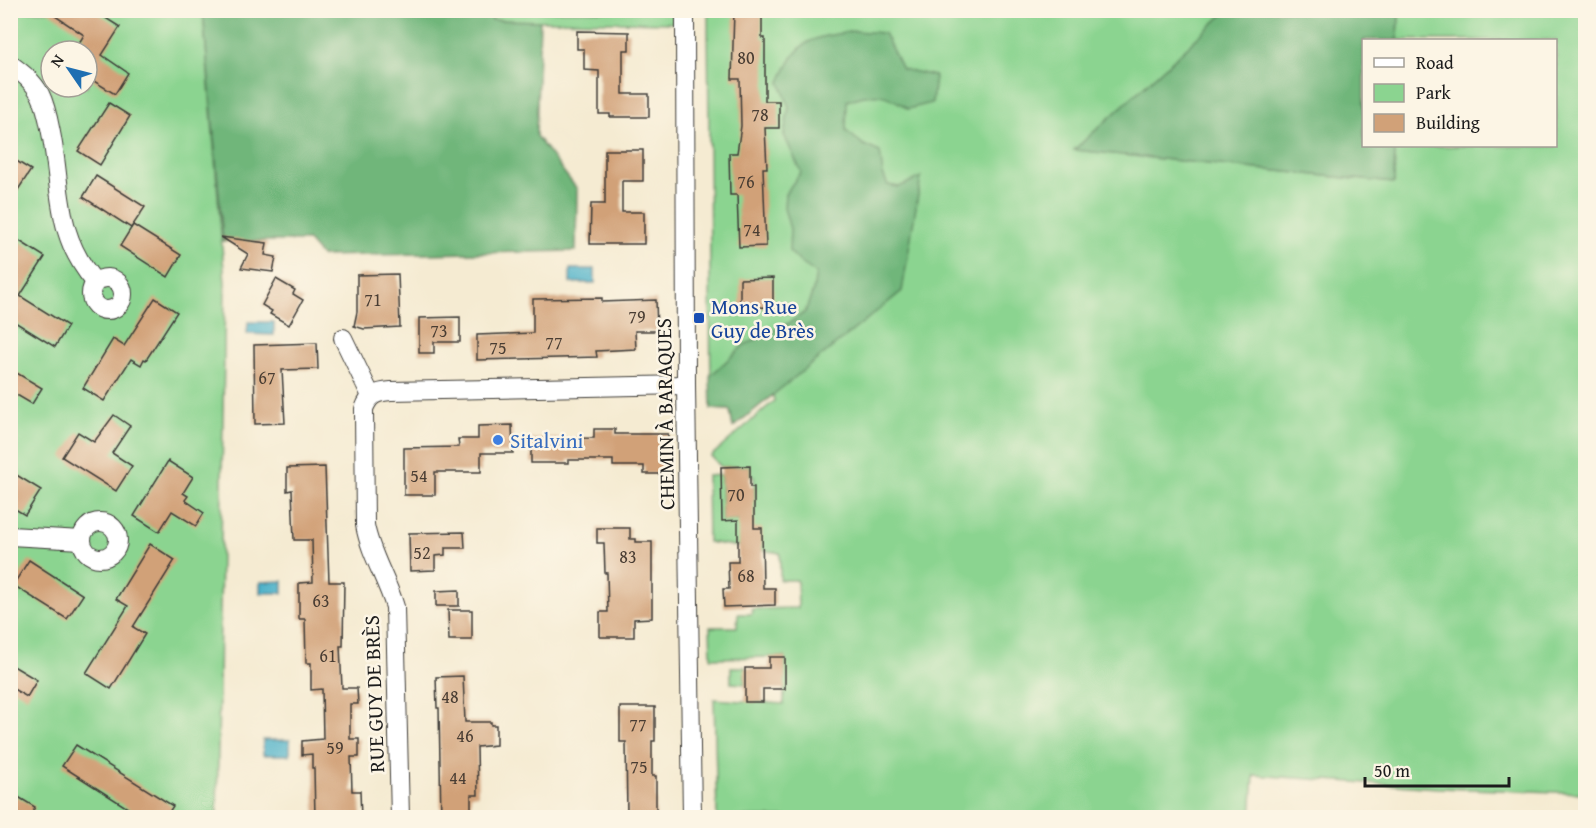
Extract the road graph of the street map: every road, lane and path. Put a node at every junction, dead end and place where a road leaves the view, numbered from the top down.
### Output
1 (685, 10) edge
2 (10, 64) edge
3 (95, 282) dead end
4 (343, 338) dead end
5 (686, 385) junction
6 (371, 396) junction
7 (10, 536) edge
8 (82, 540) dead end
9 (400, 818) edge
10 (692, 818) edge

1 - 5 street, CHEMIN À BARAQUES
2 - 3 street
4 - 6 street
5 - 6 street
5 - 10 street, CHEMIN À BARAQUES
6 - 9 street, RUE GUY DE BRÈS
7 - 8 street

